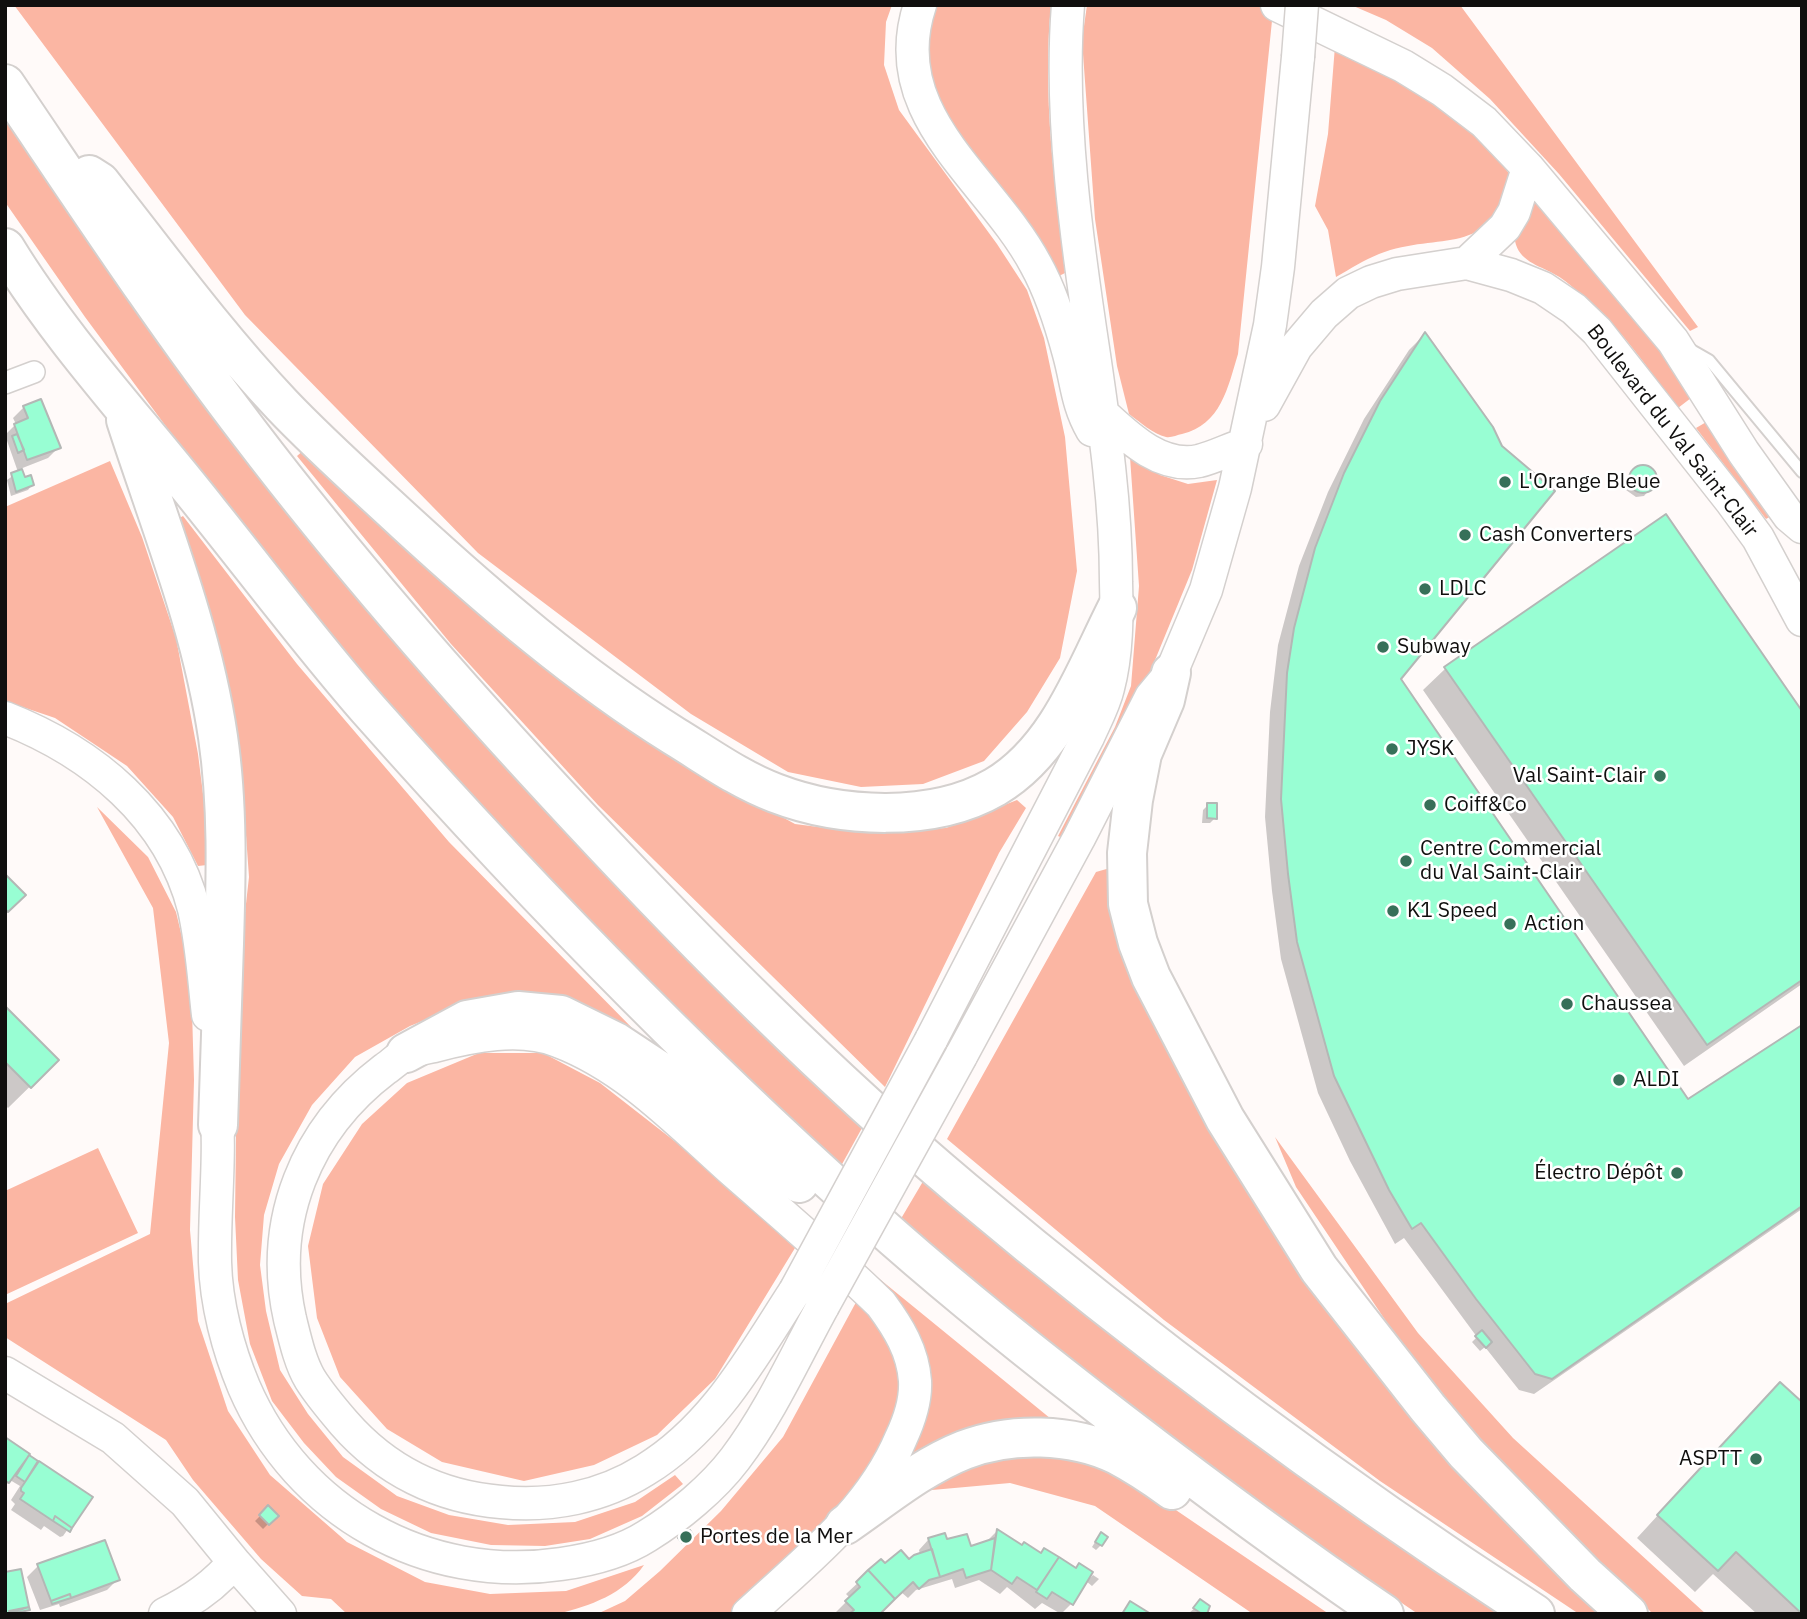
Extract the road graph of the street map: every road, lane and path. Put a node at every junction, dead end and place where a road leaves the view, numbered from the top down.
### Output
1 (920, 5) edge
2 (1285, 6) edge
3 (1067, 20) edge
4 (5, 84) edge
5 (54, 156) junction
6 (1535, 176) junction
7 (5, 248) edge
8 (1467, 262) junction
9 (1673, 341) junction
10 (34, 372) dead end
11 (5, 383) edge
12 (121, 405) junction
13 (1104, 415) junction
14 (1248, 431) junction
15 (1110, 461) junction
16 (1802, 472) edge
17 (1802, 527) edge
18 (1117, 608) junction
19 (1800, 608) edge
20 (1171, 673) junction
21 (5, 718) edge
22 (406, 1053) junction
23 (218, 1125) junction
24 (896, 1240) junction
25 (5, 1373) edge
26 (1215, 1495) junction
27 (845, 1525) junction
28 (234, 1562) junction
29 (165, 1614) edge
30 (281, 1614) edge
31 (748, 1614) edge
32 (1384, 1614) edge
33 (1535, 1614) edge
34 (1628, 1614) edge

1 - 15 main road
2 - 6 main road
2 - 14 main road, bridge
3 - 13 main road
4 - 5 highway
5 - 18 highway
5 - 33 highway
6 - 8 main road
6 - 9 main road
7 - 12 highway
8 - 14 main road, Boulevard du Val Saint-Clair
8 - 19 main road, Boulevard du Val Saint-Clair
9 - 16 lane
9 - 17 main road, Boulevard du Val Saint-Clair
10 - 11 street
12 - 23 highway
12 - 24 highway
13 - 14 main road
13 - 15 main road
14 - 20 main road
15 - 18 main road
18 - 22 main road, bridge
20 - 23 main road, bridge
20 - 34 highway
21 - 23 main road
22 - 24 highway
22 - 27 main road
24 - 26 highway
25 - 28 main road
26 - 27 highway
26 - 32 highway
27 - 31 main road
28 - 29 main road
28 - 30 main road

